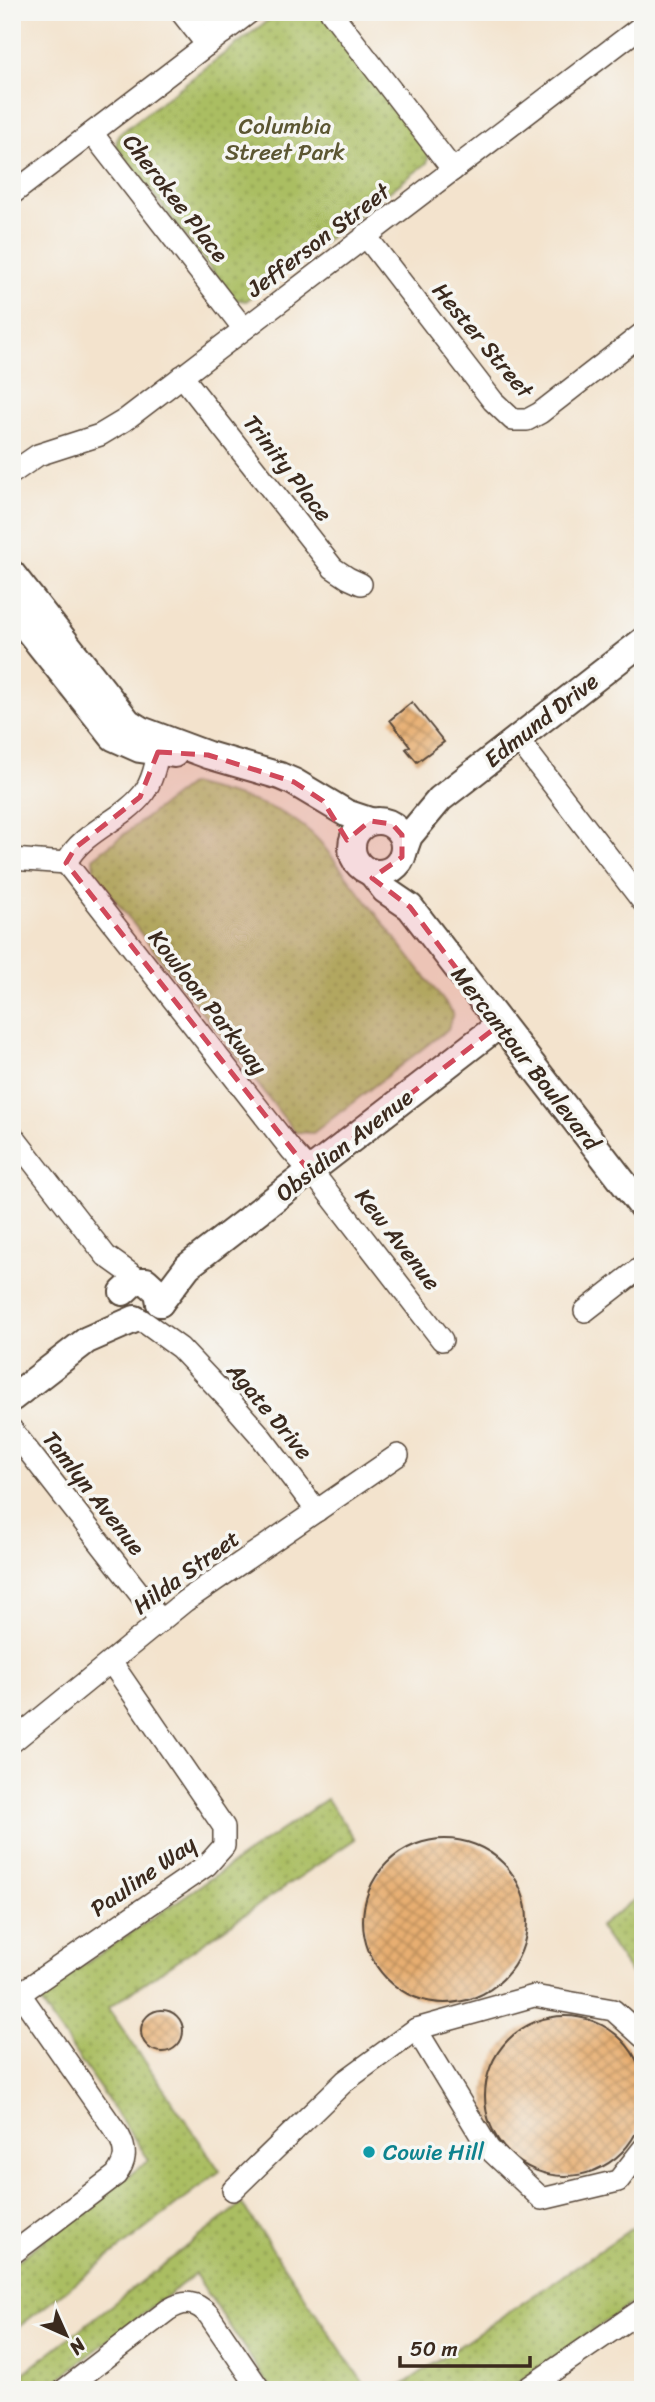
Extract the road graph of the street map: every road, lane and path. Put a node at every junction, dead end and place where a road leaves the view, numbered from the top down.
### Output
1 (181, 12) edge
2 (207, 12) edge
3 (250, 12) edge
4 (331, 12) edge
5 (643, 25) edge
6 (215, 39) junction
7 (92, 133) junction
8 (453, 170) junction
9 (12, 194) edge
10 (365, 236) junction
11 (244, 329) junction
12 (643, 333) edge
13 (181, 376) junction
14 (12, 473) edge
15 (12, 574) edge
16 (361, 584) dead end
17 (12, 610) edge
18 (643, 641) edge
19 (517, 738) junction
20 (160, 745) junction
21 (440, 799) junction
22 (323, 801) junction
23 (377, 821) junction
24 (352, 844) junction
25 (403, 853) junction
26 (12, 859) edge
27 (66, 863) junction
28 (371, 872) junction
29 (643, 902) edge
30 (410, 907) junction
31 (499, 1025) junction
32 (12, 1135) edge
33 (310, 1172) junction
34 (642, 1204) edge
35 (643, 1266) edge
36 (140, 1300) junction
37 (585, 1311) dead end
38 (442, 1339) dead end
39 (12, 1398) edge
40 (12, 1430) edge
41 (398, 1455) dead end
42 (317, 1511) junction
43 (161, 1621) junction
44 (111, 1661) junction
45 (12, 1742) edge
46 (16, 1996) edge
47 (416, 2029) junction
48 (643, 2037) edge
49 (643, 2149) edge
50 (233, 2190) dead end
51 (12, 2254) edge
52 (643, 2309) edge
53 (64, 2390) edge
54 (260, 2390) edge
55 (525, 2390) edge

1 - 6 street
2 - 6 street
3 - 6 street
4 - 8 street
5 - 8 street, Jefferson Street
6 - 7 street
7 - 9 street
7 - 11 street, Cherokee Place
8 - 10 street, Jefferson Street
10 - 11 street, Jefferson Street
10 - 12 street, Hester Street
11 - 13 street, Jefferson Street
13 - 14 street, Jefferson Street
13 - 16 street, Trinity Place
15 - 20 street
17 - 20 street
18 - 19 street, Edmund Drive
19 - 21 street, Edmund Drive
19 - 29 street
20 - 22 street
20 - 27 street
21 - 23 street
21 - 25 street
22 - 23 street
22 - 24 street
23 - 24 street
23 - 25 street
24 - 28 street
25 - 28 street
25 - 30 street, Mercantour Boulevard
26 - 27 street
27 - 33 street, Kowloon Parkway
28 - 30 street, Mercantour Boulevard
30 - 31 street, Mercantour Boulevard
31 - 33 street, Obsidian Avenue
31 - 34 street, Mercantour Boulevard
32 - 36 street, Agate Drive
33 - 36 street, Obsidian Avenue
33 - 38 street, Kew Avenue
35 - 37 street
36 - 39 street
36 - 42 street, Agate Drive
40 - 43 street, Tamlyn Avenue
41 - 42 street, Hilda Street
42 - 43 street, Hilda Street
43 - 44 street, Hilda Street
44 - 45 street, Hilda Street
44 - 46 street, Pauline Way
46 - 51 street
47 - 48 street
47 - 49 street
47 - 50 street
52 - 55 street
53 - 54 street

